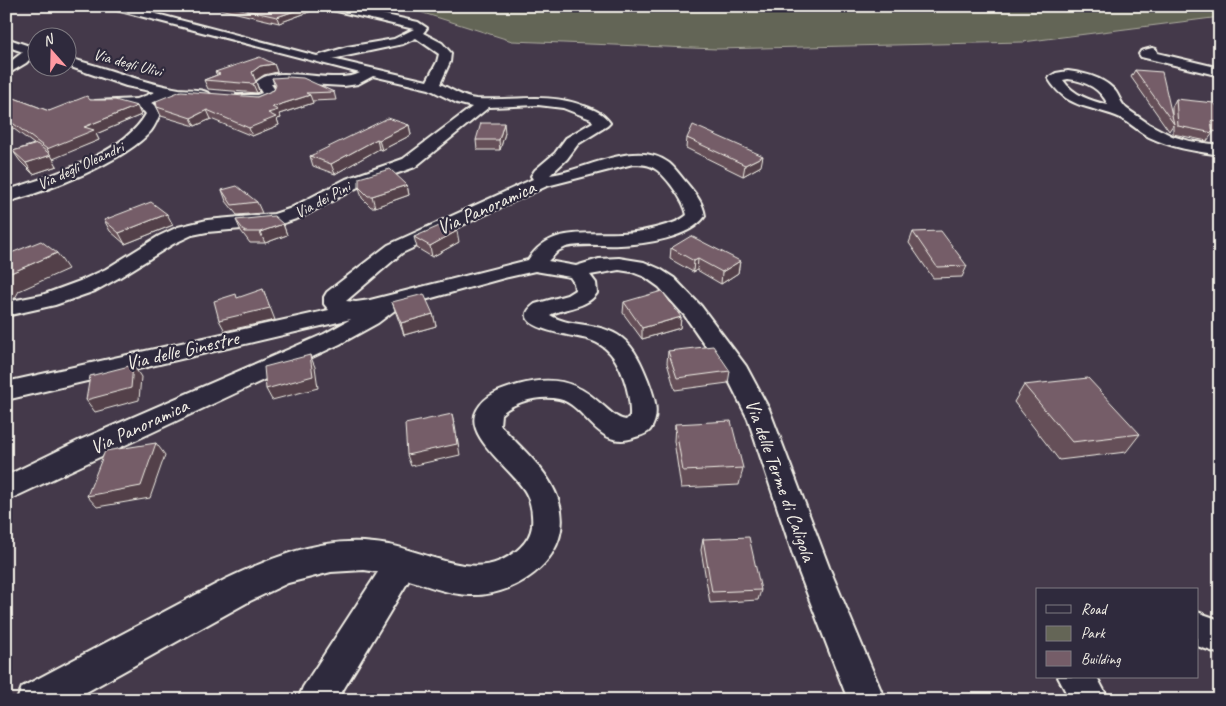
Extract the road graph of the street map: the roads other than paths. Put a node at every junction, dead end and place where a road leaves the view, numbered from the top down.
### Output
1 (113, 6) edge
2 (328, 6) edge
3 (419, 31) junction
4 (6, 42) edge
5 (28, 50) edge
6 (1152, 52) dead end
7 (28, 56) edge
8 (318, 60) junction
9 (78, 65) edge
10 (6, 70) edge
11 (371, 72) junction
12 (1220, 72) edge
13 (433, 86) junction
14 (180, 93) junction
15 (139, 103) junction
16 (100, 104) edge
17 (484, 104) junction
18 (1125, 114) dead end
19 (1220, 150) edge
20 (543, 181) junction
21 (7, 194) edge
22 (535, 265) junction
23 (577, 272) junction
24 (391, 302) junction
25 (6, 309) edge
26 (357, 310) junction
27 (6, 391) edge
28 (6, 489) edge
29 (402, 562) junction
30 (1198, 628) edge
31 (1220, 637) edge
32 (1077, 678) edge
33 (35, 700) edge
34 (316, 700) edge
35 (866, 700) edge
36 (1091, 700) edge

1 - 8 street, Via Panoramica
2 - 3 street
3 - 8 street
3 - 13 street
4 - 5 street
6 - 12 street
7 - 10 street
8 - 11 street, Via Panoramica
9 - 14 street, Via degli Ulivi
11 - 13 street, Via Panoramica
11 - 14 street
13 - 17 street, Via Panoramica
14 - 15 street
15 - 16 street
15 - 21 street, Via degli Oleandri
17 - 20 street, Via Panoramica
17 - 25 street, Via dei Pini
18 - 19 street
20 - 22 street
20 - 26 street, Via Panoramica
22 - 23 street
22 - 24 street
23 - 29 street
23 - 35 street, Via delle Terme di Caligola
24 - 26 street
24 - 28 street, Via Panoramica
26 - 27 street, Via delle Ginestre
29 - 33 street
29 - 34 street
30 - 31 street
32 - 36 street

